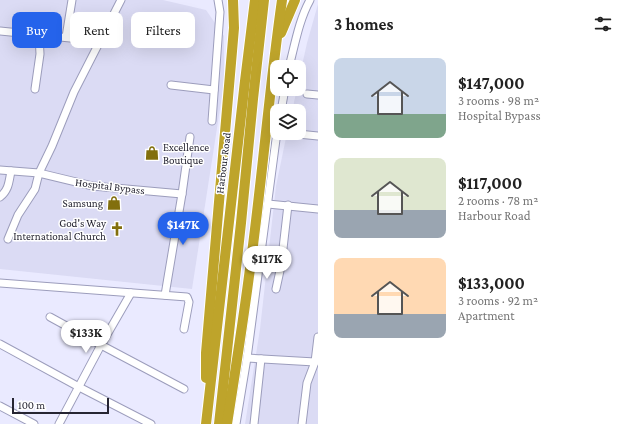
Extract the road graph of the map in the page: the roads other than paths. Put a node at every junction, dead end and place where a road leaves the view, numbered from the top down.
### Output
1 (72, 0) edge
2 (120, 0) edge
3 (218, 0) edge
4 (233, 0) edge
5 (240, 0) edge
6 (255, 0) edge
7 (264, 0) edge
8 (282, 0) edge
9 (295, 0) edge
10 (310, 0) edge
11 (114, 12) edge
12 (234, 28) junction
13 (0, 31) edge
14 (12, 32) edge
15 (62, 37) edge
16 (66, 37) junction
17 (70, 37) edge
18 (40, 48) edge
19 (96, 48) edge
20 (275, 48) junction
21 (291, 60) edge
22 (171, 85) dead end
23 (35, 89) dead end
24 (214, 90) junction
25 (307, 94) dead end
26 (318, 95) edge
27 (212, 121) dead end
28 (306, 135) edge
29 (318, 136) edge
30 (190, 137) dead end
31 (276, 140) edge
32 (0, 170) edge
33 (12, 171) junction
34 (39, 173) junction
35 (182, 194) junction
36 (0, 197) edge
37 (268, 204) junction
38 (288, 205) junction
39 (318, 209) edge
40 (8, 240) dead end
41 (0, 283) edge
42 (276, 289) dead end
43 (131, 293) junction
44 (165, 295) junction
45 (50, 317) dead end
46 (184, 329) dead end
47 (318, 337) edge
48 (0, 344) edge
49 (101, 345) junction
50 (247, 358) junction
51 (261, 359) junction
52 (315, 362) junction
53 (79, 387) junction
54 (184, 390) dead end
55 (209, 398) junction
56 (0, 406) edge
57 (34, 424) edge
58 (59, 424) edge
59 (151, 424) edge
60 (206, 424) edge
61 (219, 424) edge
62 (227, 424) edge
63 (236, 424) edge
64 (254, 424) edge
65 (302, 424) edge

1 - 16 street
2 - 11 street
3 - 24 street
4 - 12 highway
5 - 12 highway
6 - 55 highway, Harbour Road
7 - 61 highway, Harbour Road
8 - 20 highway
9 - 20 highway
10 - 21 street
12 - 55 highway
13 - 14 street
15 - 16 street
16 - 17 street
18 - 23 street
19 - 34 street
20 - 62 highway
22 - 24 street
24 - 27 street
25 - 26 street
28 - 29 street
30 - 35 street
31 - 37 street
32 - 33 street, Hospital Bypass
33 - 34 street, Hospital Bypass
33 - 36 street
34 - 35 street, Hospital Bypass
34 - 40 street
35 - 44 street
37 - 38 street
37 - 50 street
38 - 39 street
38 - 42 street
41 - 43 street
43 - 44 street
43 - 49 street
44 - 46 street
45 - 49 street
47 - 52 street
48 - 53 street
49 - 53 street
49 - 54 street
50 - 51 street
50 - 63 street
51 - 52 street
51 - 64 street
52 - 65 street
53 - 58 street
53 - 59 street
55 - 60 highway, Harbour Road
56 - 57 street

